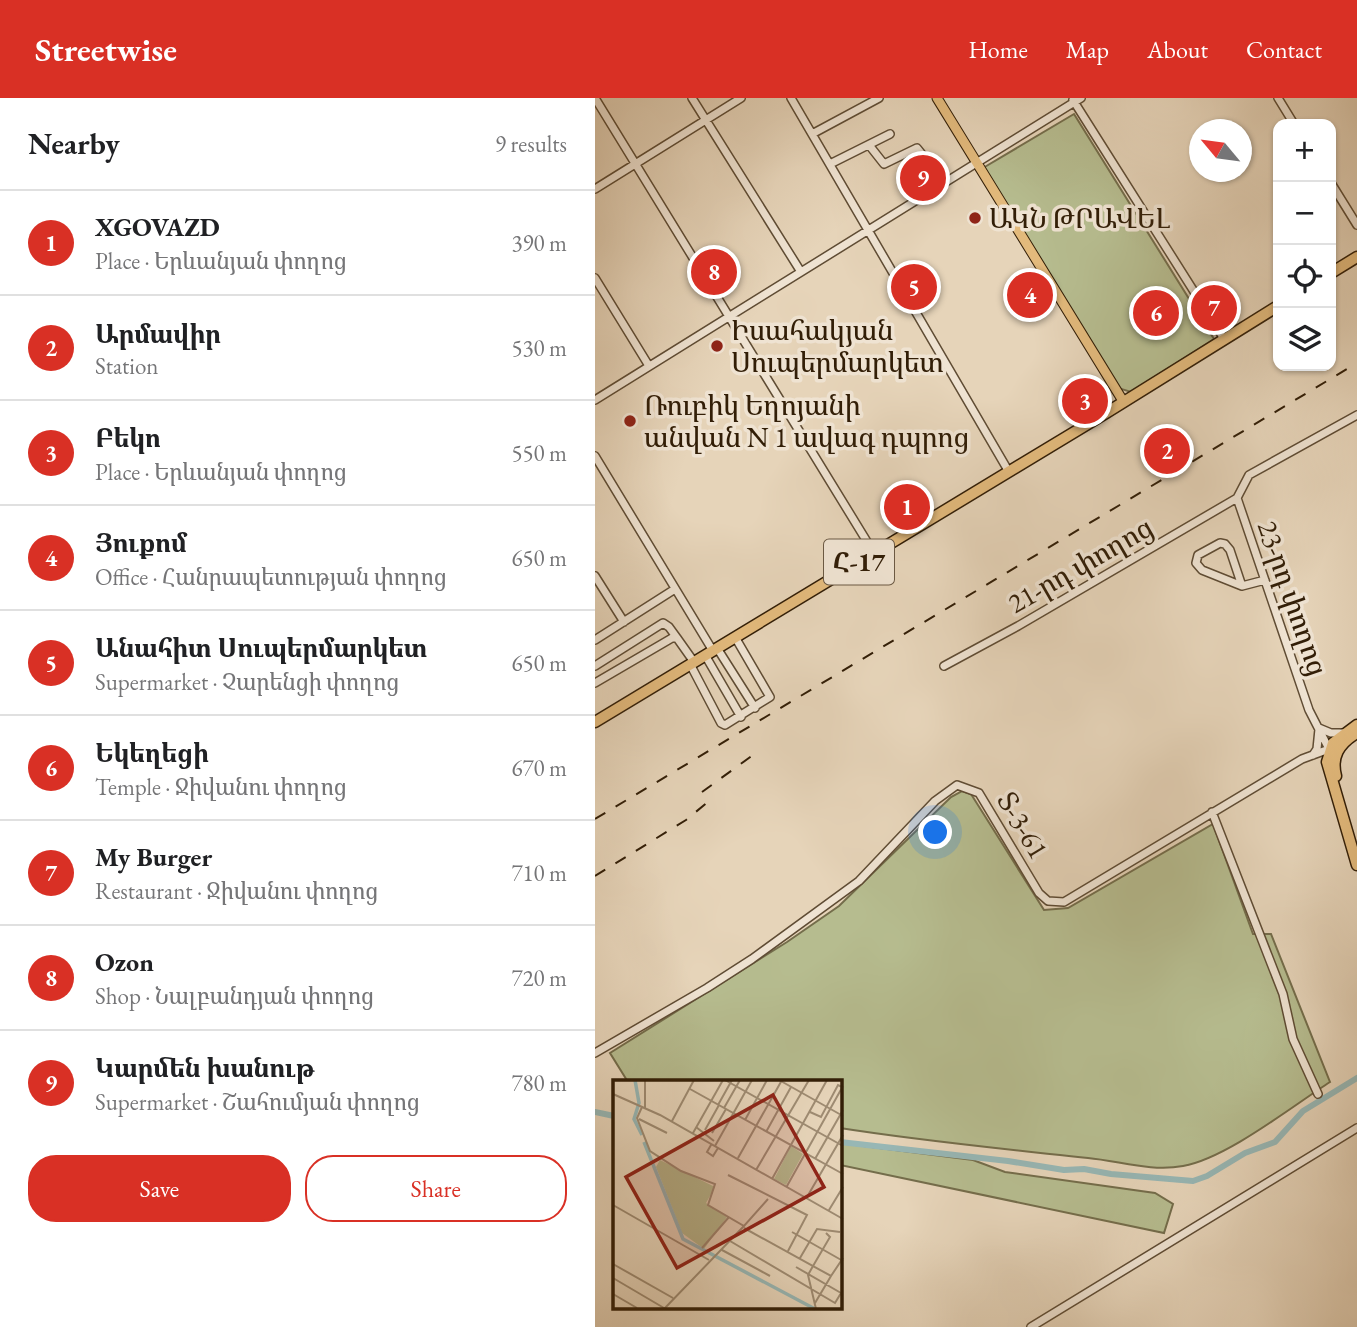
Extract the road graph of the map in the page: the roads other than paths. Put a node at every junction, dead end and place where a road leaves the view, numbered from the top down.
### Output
1 (595, 98) edge
2 (692, 98) edge
3 (741, 98) edge
4 (791, 98) edge
5 (879, 98) edge
6 (937, 98) edge
7 (1278, 98) edge
8 (1076, 99) edge
9 (1291, 119) edge
10 (705, 121) junction
11 (812, 134) junction
12 (890, 134) dead end
13 (869, 145) junction
14 (977, 163) junction
15 (635, 164) junction
16 (830, 164) junction
17 (595, 189) edge
18 (1336, 191) edge
19 (919, 198) junction
20 (1357, 225) edge
21 (868, 229) junction
22 (1357, 257) edge
23 (1336, 270) edge
24 (801, 272) junction
25 (595, 278) edge
26 (1275, 308) edge
27 (730, 317) junction
28 (1224, 339) junction
29 (649, 366) junction
30 (595, 400) edge
31 (1123, 401) junction
32 (1357, 415) edge
33 (595, 456) edge
34 (1009, 472) junction
35 (1237, 498) junction
36 (874, 553) junction
37 (595, 576) edge
38 (1265, 580) junction
39 (1242, 586) junction
40 (675, 589) junction
41 (624, 622) junction
42 (735, 637) junction
43 (677, 638) junction
44 (595, 640) edge
45 (712, 651) junction
46 (692, 663) junction
47 (595, 666) edge
48 (944, 666) dead end
49 (595, 683) edge
50 (755, 708) junction
51 (741, 717) junction
52 (595, 722) edge
53 (1357, 725) edge
54 (1319, 727) junction
55 (1344, 733) junction
56 (1357, 733) edge
57 (1333, 750) junction
58 (1313, 755) junction
59 (1328, 770) junction
60 (1212, 812) junction
61 (1357, 842) edge
62 (1357, 865) edge
63 (595, 1053) edge
64 (1318, 1094) dead end
65 (1357, 1128) edge
66 (1031, 1327) edge

1 - 15 street
2 - 10 street
3 - 10 street
4 - 11 street
5 - 11 street
6 - 14 main road
7 - 9 street
8 - 14 street
8 - 28 street
10 - 15 street
10 - 24 street
11 - 16 street
12 - 13 street
13 - 16 street
13 - 19 street
14 - 19 street
14 - 31 main road
15 - 17 street
15 - 27 street
16 - 21 street
18 - 20 street
19 - 21 street
21 - 24 street
21 - 34 street
22 - 23 highway
24 - 27 street
25 - 29 street
26 - 28 highway, Հ-17
27 - 29 street
27 - 36 street
28 - 31 highway, Հ-17
29 - 30 street
31 - 34 highway, Հ-17
32 - 35 street
33 - 40 street
34 - 36 highway, Հ-17
35 - 38 street, 23-րդ փողոց
35 - 48 street, 21-րդ փողոց
36 - 42 highway, Հ-17
37 - 41 street
38 - 39 street
38 - 54 street, 23-րդ փողոց
39 - 39 street
40 - 41 street
40 - 45 street
41 - 44 street
42 - 45 highway, Հ-17
42 - 50 street
43 - 46 street
43 - 47 street
43 - 49 street
45 - 46 highway, Հ-17
45 - 50 street
45 - 51 street
46 - 51 street
46 - 52 highway, Հ-17
50 - 51 street
53 - 55 highway
54 - 55 street
54 - 57 street, 23-րդ փողոց
54 - 58 street
55 - 57 highway
56 - 57 highway
57 - 58 street, Տ-3-61 / Տ-3-61
57 - 59 highway
57 - 61 highway
58 - 59 street
58 - 60 street, Տ-3-61 / Տ-3-61
59 - 62 highway
60 - 63 street, Տ-3-61 / Տ-3-61
60 - 64 street
65 - 66 street

